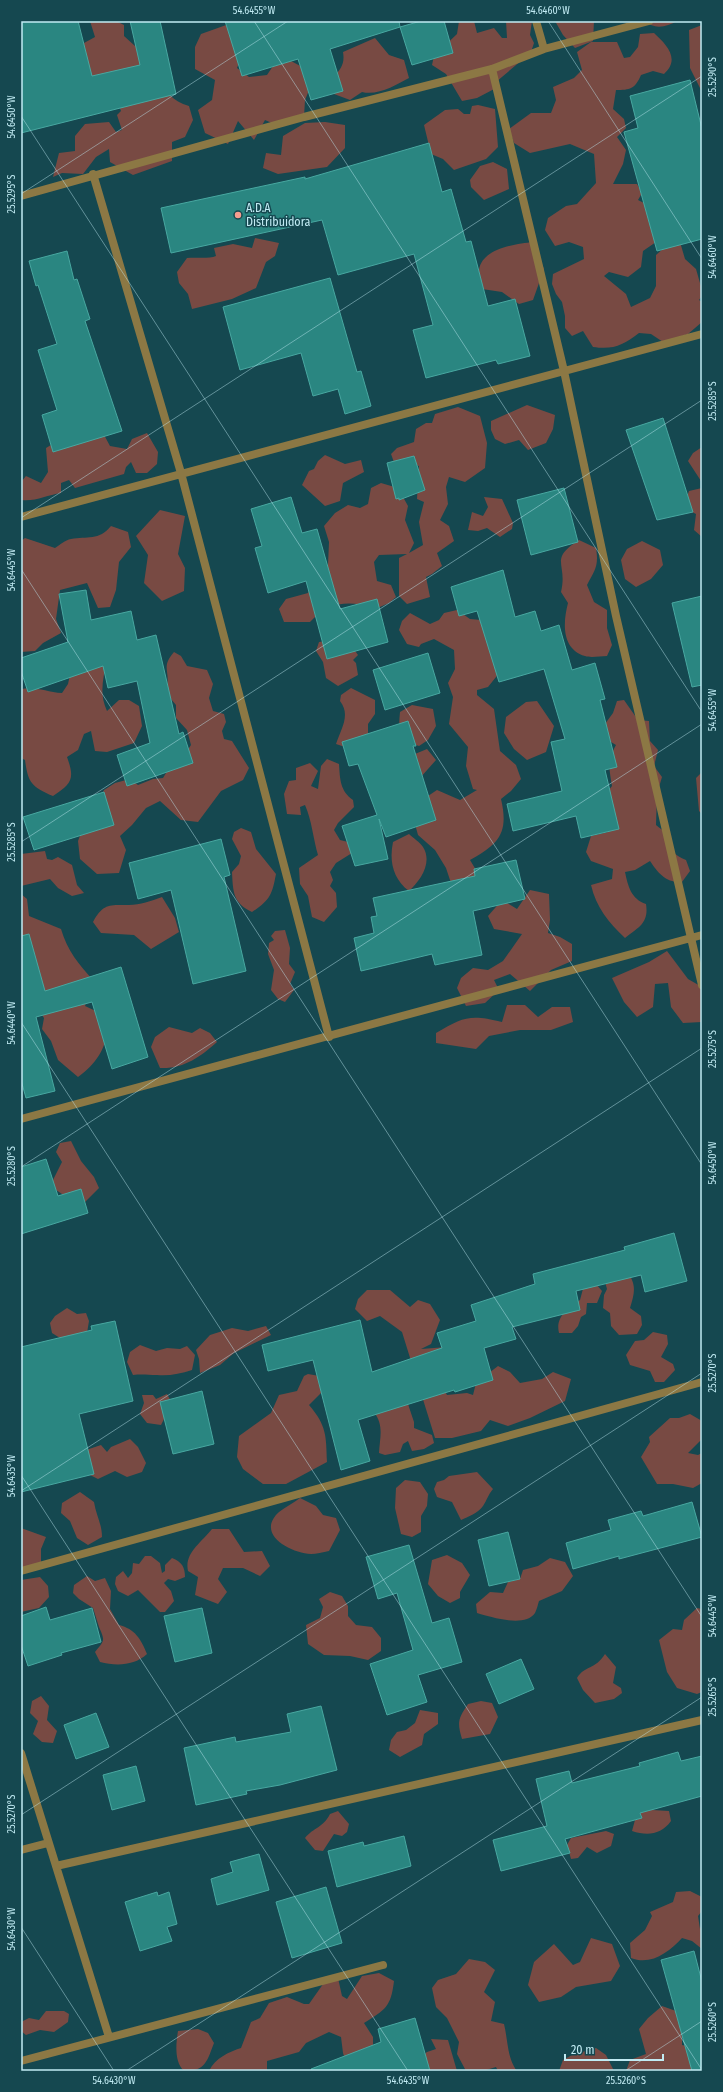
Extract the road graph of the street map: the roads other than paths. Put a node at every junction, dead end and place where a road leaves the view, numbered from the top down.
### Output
1 (536, 21) edge
2 (649, 21) edge
3 (544, 49) junction
4 (492, 68) junction
5 (93, 174) junction
6 (21, 196) edge
7 (702, 334) edge
8 (564, 371) junction
9 (181, 473) junction
10 (21, 517) edge
11 (702, 935) edge
12 (690, 938) junction
13 (702, 985) edge
14 (329, 1037) junction
15 (21, 1119) edge
16 (702, 1382) edge
17 (21, 1571) edge
18 (702, 1720) edge
19 (21, 1753) edge
20 (48, 1843) junction
21 (21, 1850) edge
22 (56, 1866) junction
23 (383, 1965) dead end
24 (109, 2037) junction
25 (21, 2061) edge

1 - 3 street
2 - 3 street
3 - 4 street
4 - 5 street
4 - 8 street
5 - 6 street
5 - 9 street
7 - 8 street
8 - 9 street
8 - 12 street
9 - 10 street
9 - 14 street
11 - 12 street
12 - 13 street
12 - 14 street
14 - 15 street
16 - 17 street
18 - 22 street
19 - 20 street
20 - 21 street
20 - 22 street
22 - 24 street
23 - 24 street
24 - 25 street

